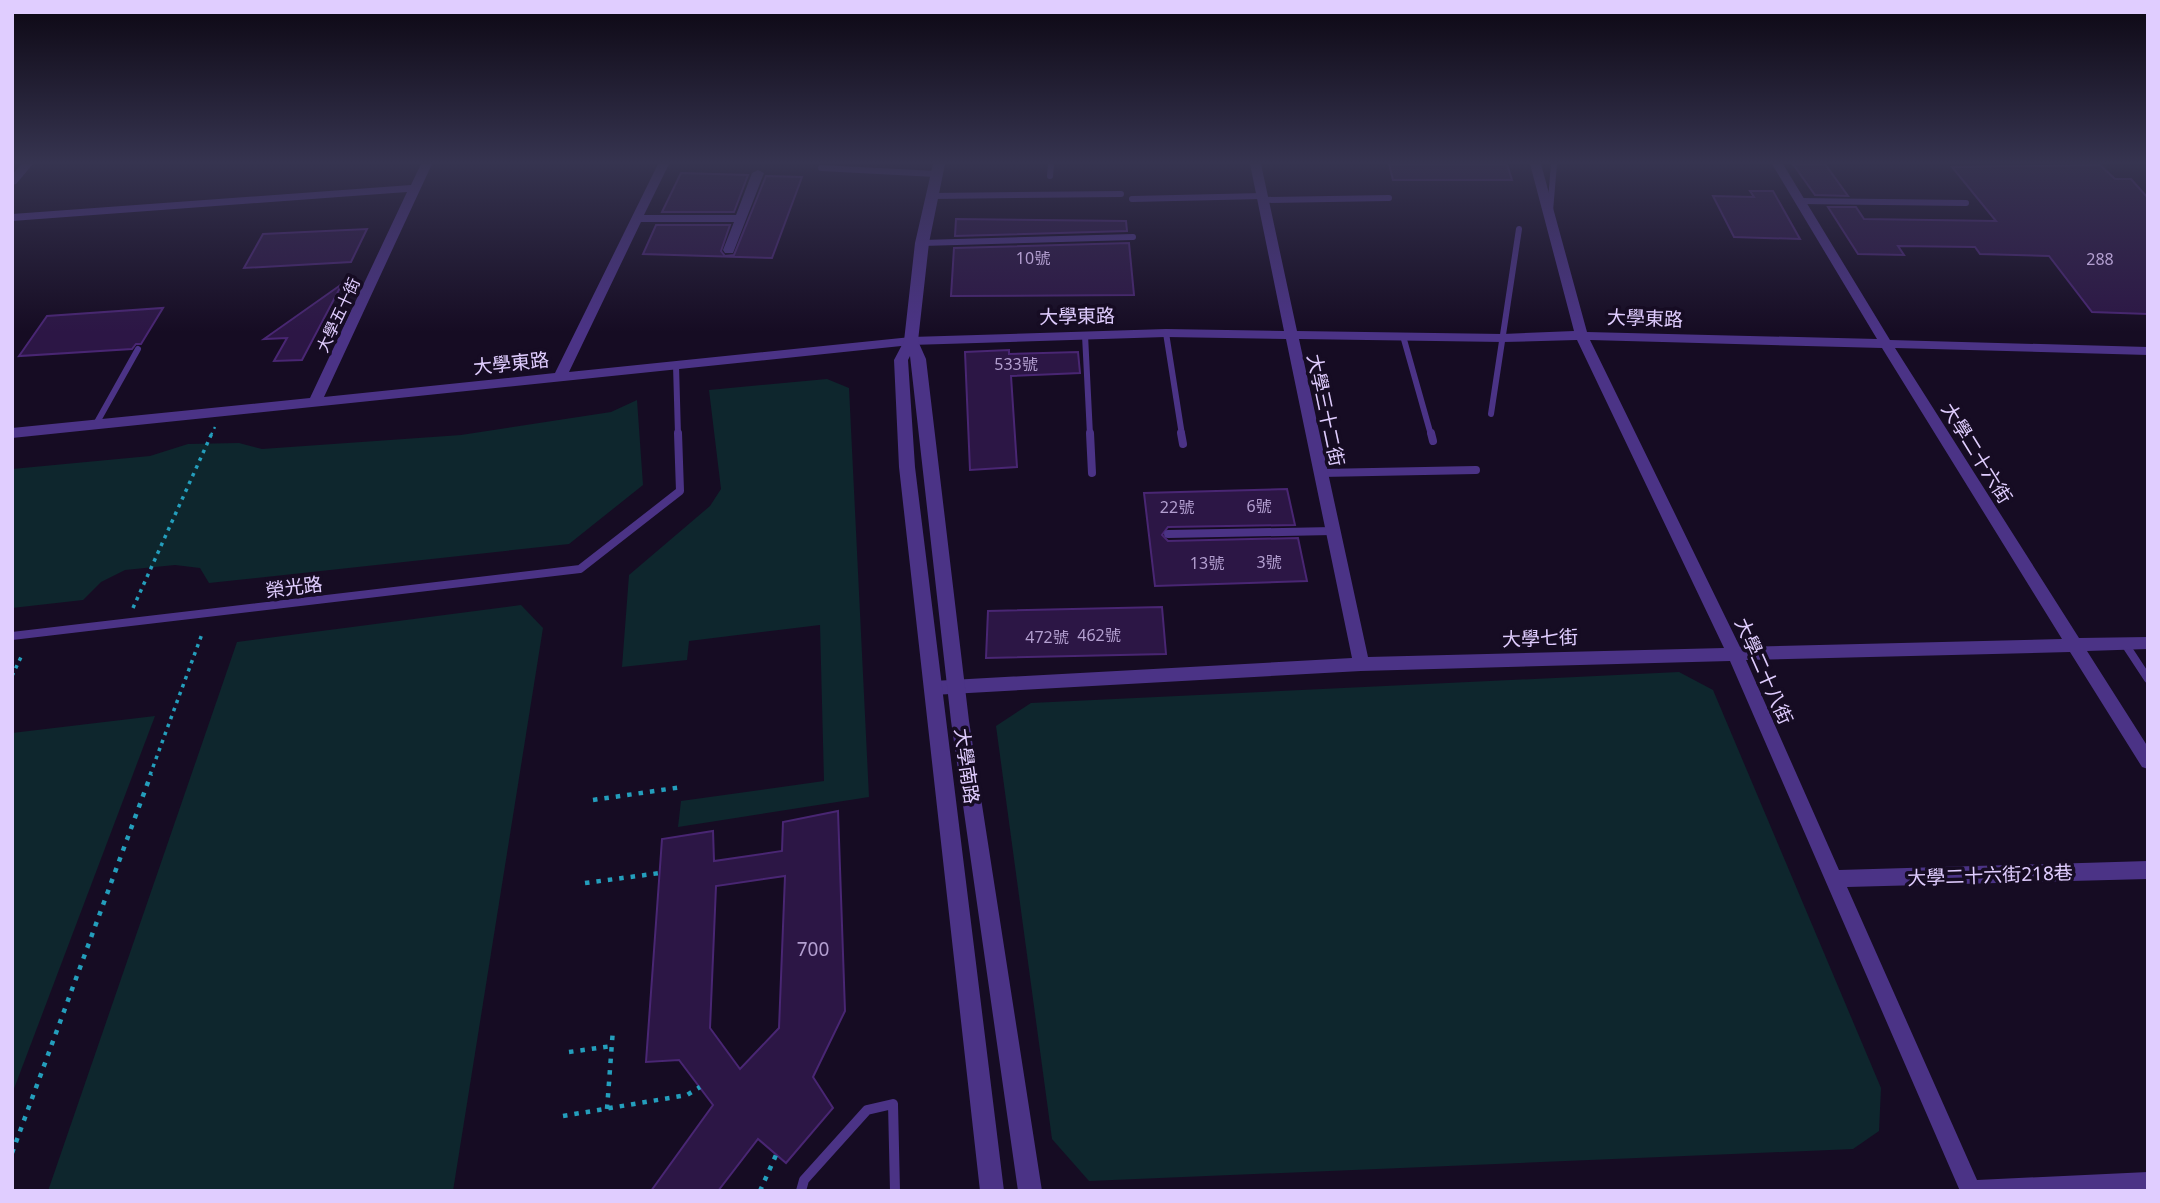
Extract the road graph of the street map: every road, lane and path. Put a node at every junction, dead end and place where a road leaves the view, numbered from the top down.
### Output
1 (398, 220) edge
2 (636, 220) edge
3 (741, 220) edge
4 (926, 220) edge
5 (1267, 220) edge
6 (1811, 220) edge
7 (1549, 221) edge
8 (1519, 229) dead end
9 (1133, 237) dead end
10 (922, 243) junction
11 (729, 250) dead end
12 (1166, 333) junction
13 (1290, 333) junction
14 (1085, 335) junction
15 (1402, 336) junction
16 (1582, 336) junction
17 (1503, 338) junction
18 (911, 341) junction
19 (1887, 346) junction
20 (138, 349) dead end
21 (2148, 351) edge
22 (676, 365) junction
23 (561, 377) junction
24 (314, 403) junction
25 (221, 412) junction
26 (1491, 414) dead end
27 (96, 424) junction
28 (12, 433) edge
29 (1433, 441) dead end
30 (1183, 444) dead end
31 (1476, 470) dead end
32 (1092, 473) dead end
33 (1321, 474) junction
34 (1333, 531) junction
35 (1168, 534) dead end
36 (126, 622) junction
37 (202, 635) dead end
38 (12, 636) edge
39 (2148, 643) edge
40 (2125, 644) junction
41 (2075, 646) junction
42 (1735, 653) junction
43 (21, 657) dead end
44 (1362, 664) junction
45 (12, 676) edge
46 (2148, 678) edge
47 (956, 687) junction
48 (933, 688) junction
49 (2148, 762) edge
50 (682, 788) dead end
51 (593, 800) dead end
52 (2148, 870) edge
53 (660, 873) dead end
54 (1833, 879) junction
55 (585, 883) dead end
56 (613, 1029) dead end
57 (612, 1046) junction
58 (569, 1052) dead end
59 (700, 1087) dead end
60 (607, 1109) junction
61 (563, 1116) dead end
62 (12, 1153) edge
63 (776, 1154) dead end
64 (2148, 1183) edge
65 (760, 1191) edge
66 (801, 1191) edge
67 (895, 1191) edge
68 (992, 1191) edge
69 (1030, 1191) edge
70 (1972, 1191) edge

1 - 24 street, 大學五十街
2 - 23 street
3 - 11 street
4 - 10 street, 大學南路
5 - 13 street, 大學三十二街
6 - 19 street, 大學二十六街
7 - 16 street, 大學二十八街
8 - 17 lane
9 - 10 lane
10 - 18 street, 大學南路
12 - 13 street, 大學東路
12 - 14 street, 大學東路
12 - 30 lane
13 - 15 street, 大學東路
13 - 33 street, 大學三十二街
14 - 18 street, 大學東路
14 - 32 lane
15 - 17 street, 大學東路
15 - 29 lane
16 - 17 street, 大學東路
16 - 19 street, 大學東路
16 - 42 street, 大學二十八街
17 - 26 lane
18 - 22 street, 大學東路
18 - 47 street, 大學南路
18 - 48 street, 大學南路
19 - 21 street, 大學東路
19 - 41 street, 大學二十六街
20 - 27 lane
22 - 23 street, 大學東路
22 - 36 lane, 榮光路
23 - 24 street, 大學東路
24 - 25 street, 大學東路
25 - 27 street, 大學東路
25 - 36 path
27 - 28 street, 大學東路
31 - 33 lane
33 - 34 street, 大學三十二街
34 - 35 lane
34 - 44 street, 大學三十二街
36 - 38 lane, 榮光路
37 - 62 path
39 - 40 street, 大學七街
40 - 41 street, 大學七街
40 - 46 lane
41 - 42 street, 大學七街
41 - 49 street, 大學二十六街
42 - 44 street, 大學七街
42 - 54 street, 大學二十八街
43 - 45 path
44 - 47 street, 大學七街
47 - 48 street, 大學七街
47 - 69 street, 大學南路
48 - 68 street, 大學南路
50 - 51 path
52 - 54 street, 大學二十六街218巷
53 - 55 path
54 - 70 street, 大學二十八街
56 - 57 path
57 - 58 path
57 - 60 path
59 - 60 path
60 - 61 path
63 - 65 path
64 - 70 street
66 - 67 lane

